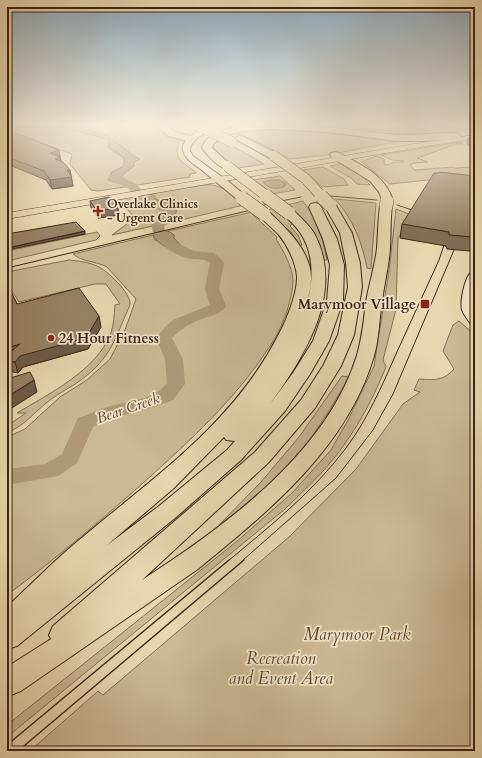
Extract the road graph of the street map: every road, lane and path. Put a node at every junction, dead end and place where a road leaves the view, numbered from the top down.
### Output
1 (195, 159) edge
2 (219, 159) edge
3 (264, 159) edge
4 (279, 159) edge
5 (323, 159) edge
6 (342, 159) edge
7 (357, 159) edge
8 (362, 170) junction
9 (216, 177) junction
10 (127, 193) junction
11 (322, 206) junction
12 (7, 210) edge
13 (7, 216) edge
14 (475, 273) edge
15 (473, 319) edge
16 (37, 614) junction
17 (7, 624) edge
18 (7, 637) edge
19 (9, 683) edge

1 - 9 main road
2 - 16 highway, bridge
3 - 11 highway
4 - 11 highway, bridge
5 - 9 main road
6 - 8 highway
7 - 8 highway
8 - 19 highway
9 - 10 main road
9 - 17 highway, bridge
10 - 12 main road
10 - 13 main road
11 - 16 highway
11 - 19 highway
14 - 15 main road
16 - 18 highway

